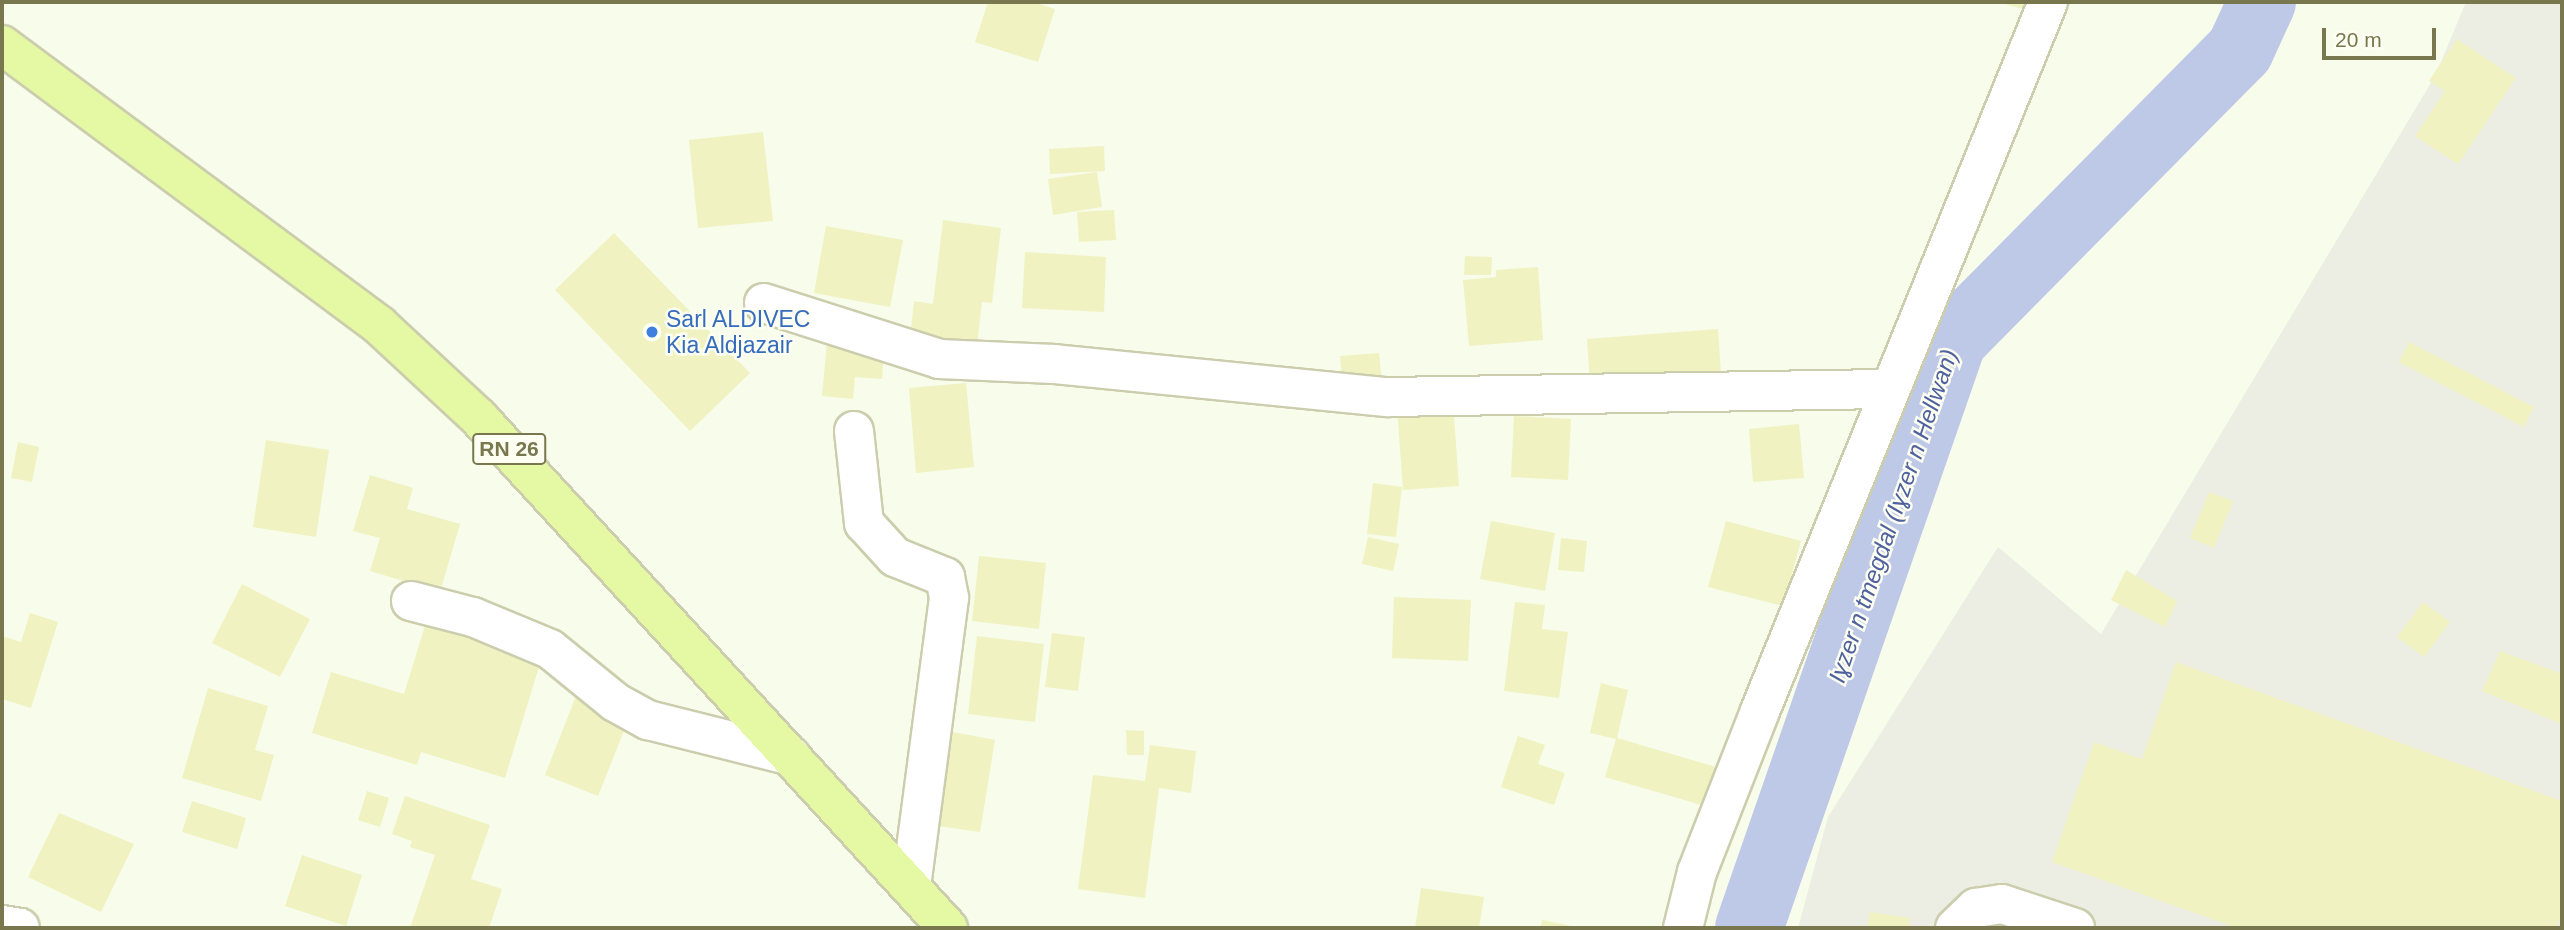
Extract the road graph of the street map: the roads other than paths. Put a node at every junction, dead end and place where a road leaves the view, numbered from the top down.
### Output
1 (2048, 2) edge
2 (2, 45) edge
3 (764, 303) dead end
4 (1887, 389) junction
5 (853, 430) dead end
6 (411, 601) dead end
7 (790, 755) junction
8 (911, 886) junction
9 (2, 925) edge
10 (20, 928) edge
11 (948, 928) edge
12 (1683, 928) edge
13 (1955, 928) edge
14 (2075, 928) edge

1 - 4 street
2 - 7 main road, RN 26
3 - 4 street
4 - 12 street
5 - 8 street
6 - 7 street
7 - 8 main road, RN 26
8 - 11 main road, RN 26
9 - 10 street
13 - 14 street

